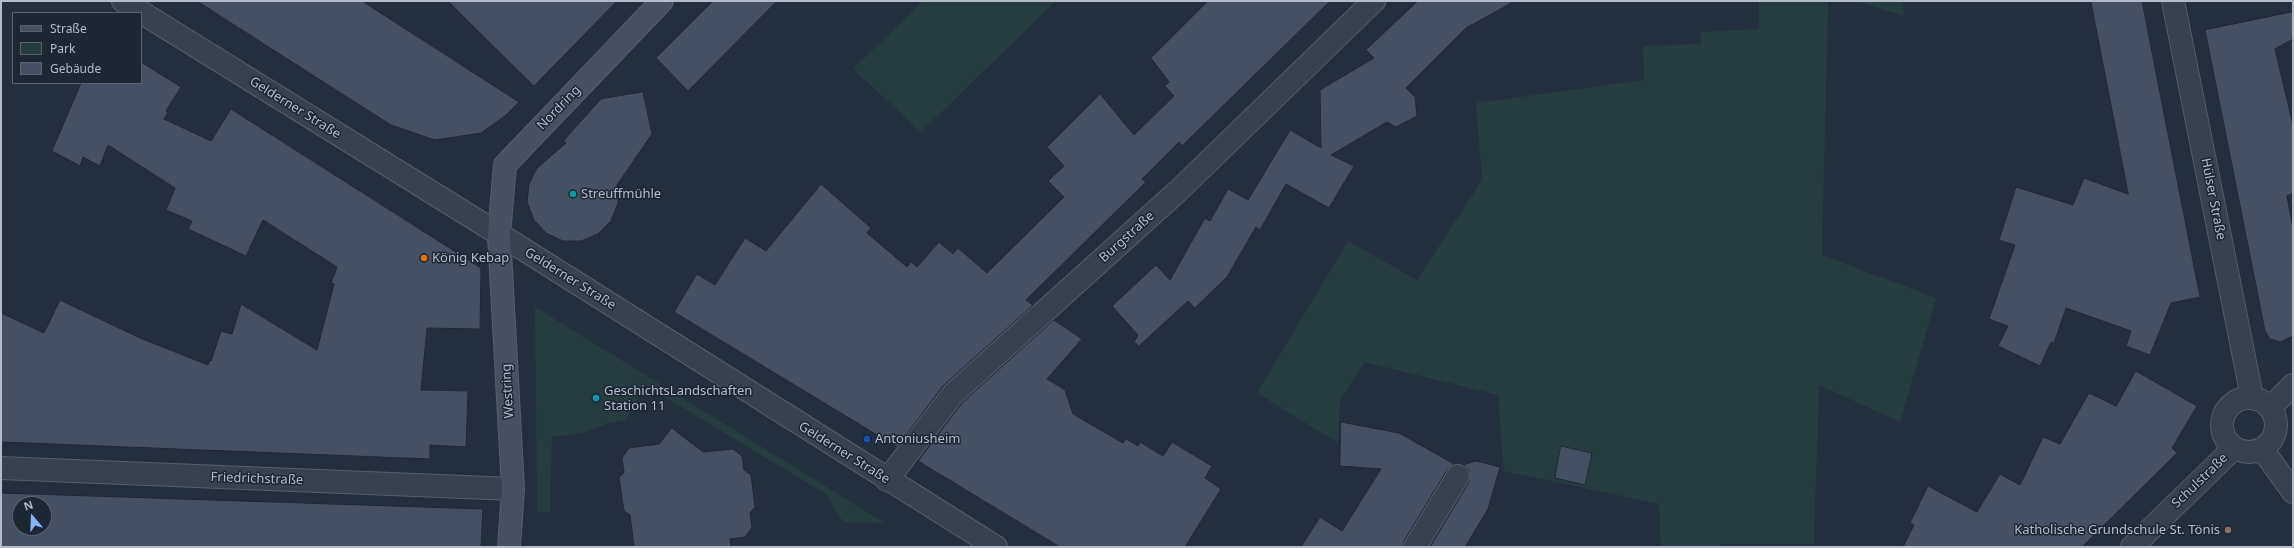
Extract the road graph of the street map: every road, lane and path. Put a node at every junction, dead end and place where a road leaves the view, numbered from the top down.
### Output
1 (123, 1) edge
2 (662, 1) edge
3 (1374, 1) edge
4 (2173, 1) edge
5 (141, 12) edge
6 (142, 13) edge
7 (499, 234) junction
8 (2293, 385) edge
9 (2261, 402) junction
10 (2234, 448) junction
11 (2262, 449) junction
12 (1, 468) edge
13 (1458, 476) dead end
14 (887, 480) junction
15 (513, 490) junction
16 (2293, 492) edge
17 (510, 547) edge
18 (996, 547) edge
19 (1415, 547) edge
20 (2132, 547) edge

1 - 5 street, Gelderner Straße
2 - 7 street, Nordring
3 - 14 street, Burgstraße
4 - 9 street, Hülser Straße
6 - 7 street, Gelderner Straße
7 - 14 street, Gelderner Straße
7 - 15 street, Westring
8 - 9 street
9 - 10 street
9 - 11 street
10 - 11 street
10 - 20 street, Schulstraße
11 - 16 street
12 - 15 street, Friedrichstraße
13 - 19 street
14 - 18 street, Gelderner Straße
15 - 17 street, Westring

